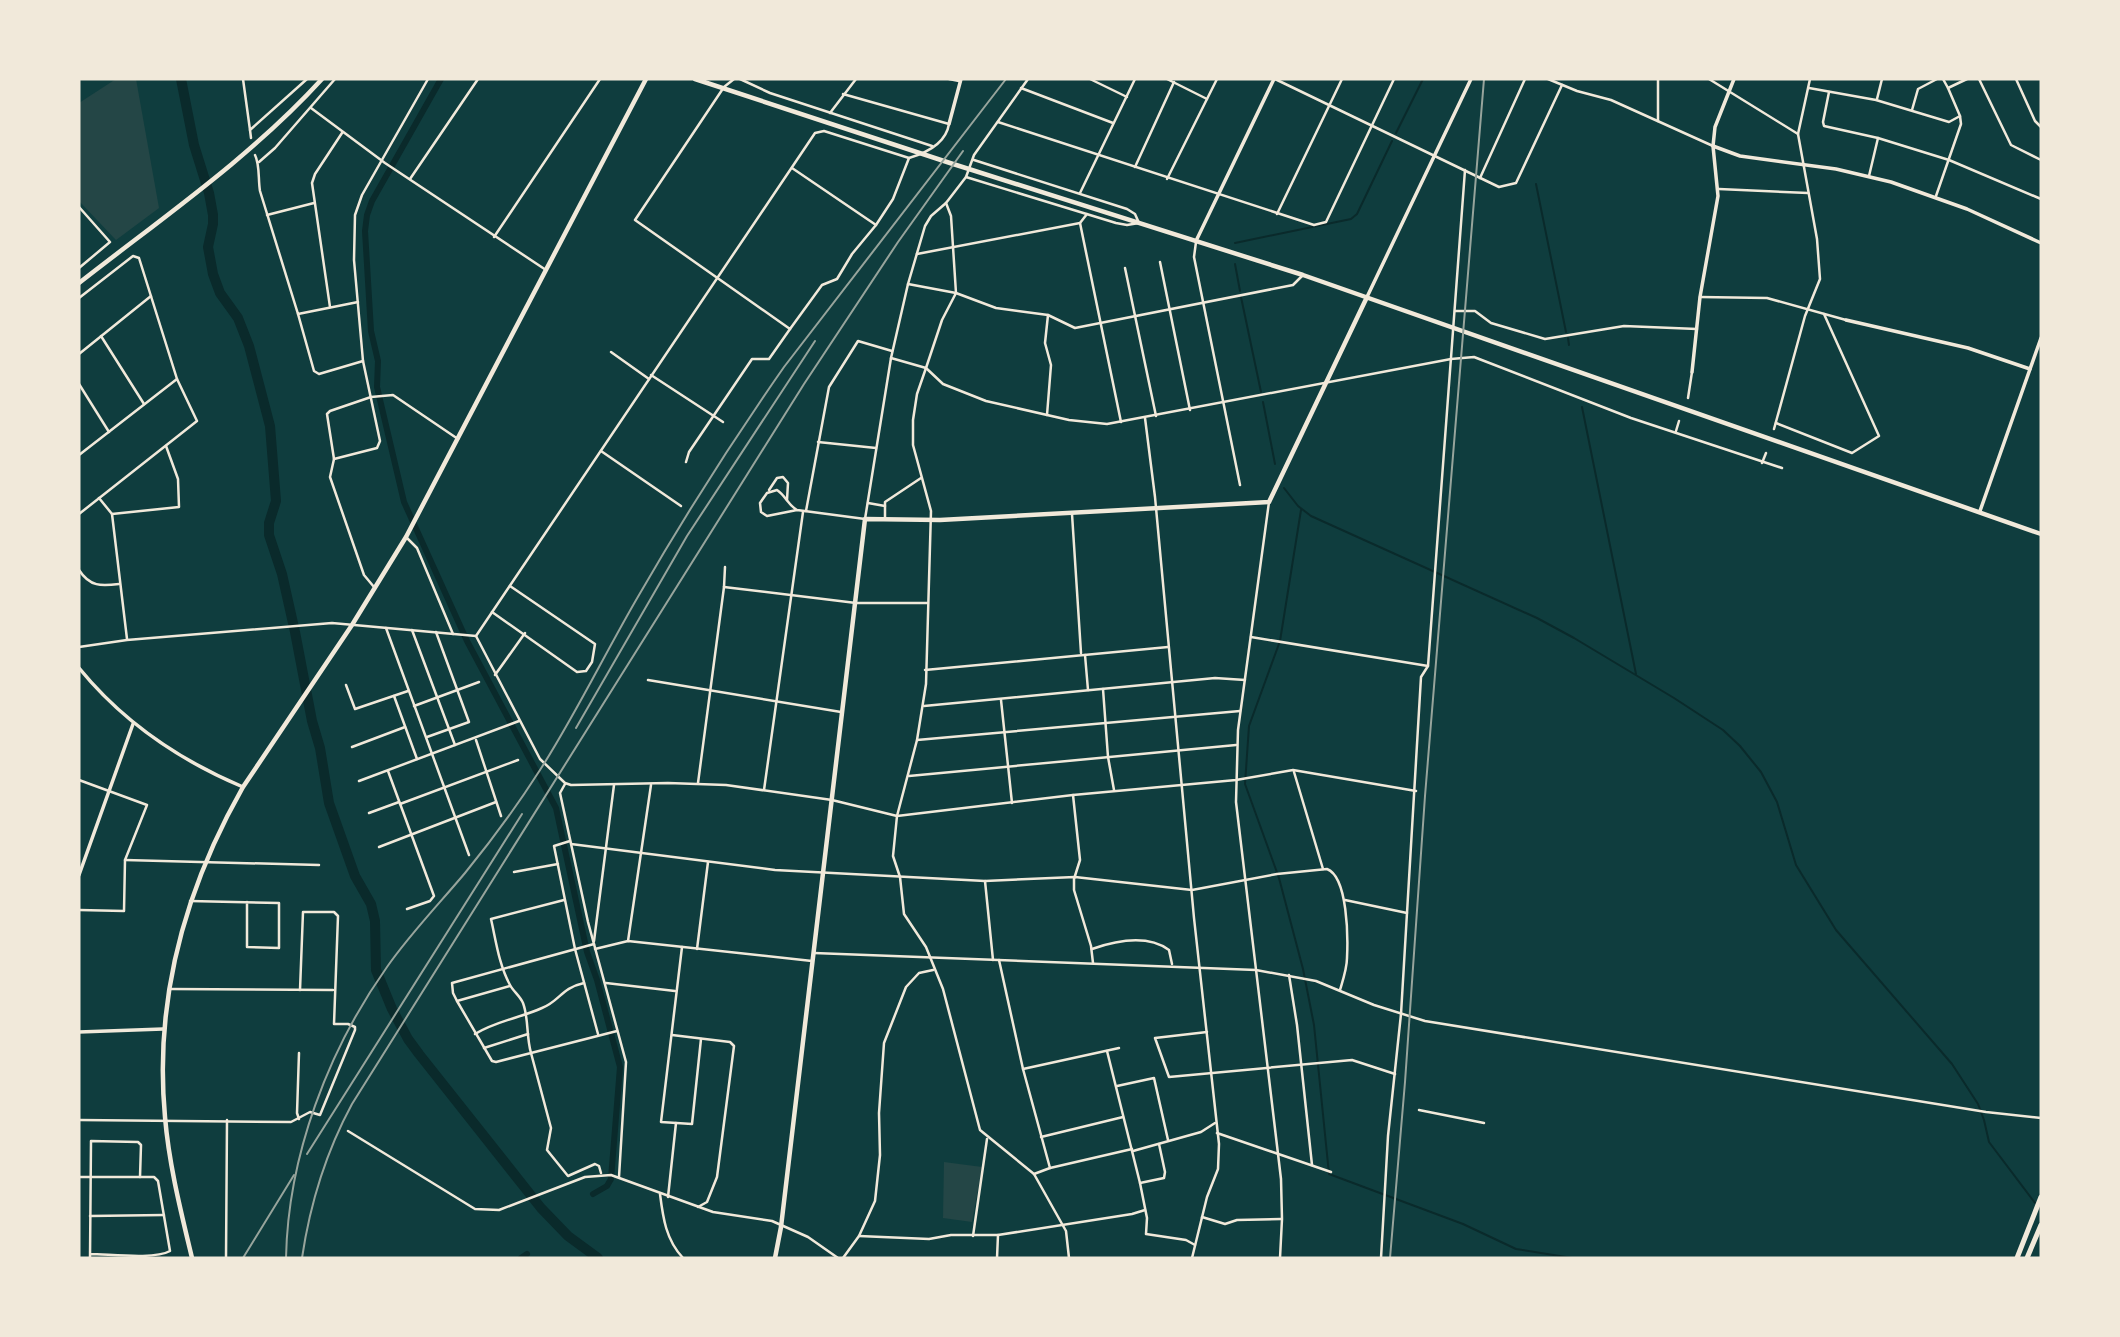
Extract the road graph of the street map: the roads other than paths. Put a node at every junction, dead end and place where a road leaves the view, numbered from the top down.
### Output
1 (243, 79) edge
2 (307, 79) edge
3 (323, 79) edge
4 (335, 79) edge
5 (428, 79) edge
6 (478, 79) edge
7 (600, 79) edge
8 (646, 79) edge
9 (695, 79) edge
10 (733, 79) edge
11 (740, 79) edge
12 (757, 79) edge
13 (856, 79) edge
14 (948, 79) edge
15 (1028, 79) edge
16 (1090, 79) edge
17 (1135, 79) edge
18 (1167, 79) edge
19 (1217, 79) edge
20 (1274, 79) edge
21 (1342, 79) edge
22 (1394, 79) edge
23 (1471, 79) edge
24 (1525, 79) edge
25 (1548, 79) edge
26 (1658, 79) edge
27 (1709, 79) edge
28 (1734, 79) edge
29 (1810, 79) edge
30 (1881, 79) edge
31 (1937, 79) edge
32 (1943, 79) edge
33 (1967, 79) edge
34 (1979, 79) edge
35 (2016, 79) edge
36 (961, 80) edge
37 (1174, 82) junction
38 (753, 84) junction
39 (1562, 85) junction
40 (724, 87) junction
41 (1021, 88) junction
42 (1809, 88) junction
43 (1948, 88) junction
44 (1729, 91) junction
45 (1829, 92) junction
46 (843, 94) junction
47 (1127, 97) junction
48 (1208, 99) junction
49 (1877, 100) junction
50 (1329, 105) junction
51 (311, 108) junction
52 (1912, 110) junction
53 (830, 113) junction
54 (1961, 116) junction
55 (998, 121) junction
56 (1658, 121) junction
57 (949, 124) junction
58 (1114, 124) junction
59 (1371, 126) junction
60 (2041, 127) edge
61 (250, 130) junction
62 (342, 133) junction
63 (1798, 134) junction
64 (251, 138) dead end
65 (1878, 138) junction
66 (932, 146) junction
67 (1713, 146) junction
68 (2041, 152) edge
69 (255, 155) dead end
70 (1099, 155) junction
71 (1434, 157) junction
72 (909, 158) junction
73 (973, 159) junction
74 (2040, 159) edge
75 (1949, 160) junction
76 (258, 162) junction
77 (383, 162) junction
78 (1803, 164) junction
79 (1135, 167) junction
80 (792, 168) junction
81 (1465, 170) junction
82 (1869, 176) junction
83 (966, 177) junction
84 (1480, 177) junction
85 (1167, 178) junction
86 (410, 179) junction
87 (1719, 189) junction
88 (1080, 193) junction
89 (1808, 193) junction
90 (1219, 194) junction
91 (1936, 197) junction
92 (2041, 200) edge
93 (314, 203) junction
94 (946, 203) junction
95 (79, 207) edge
96 (83, 211) junction
97 (79, 214) edge
98 (1087, 214) junction
99 (1277, 214) junction
100 (267, 215) junction
101 (1080, 223) junction
102 (1139, 223) junction
103 (876, 225) junction
104 (494, 237) junction
105 (1196, 242) junction
106 (2041, 243) edge
107 (952, 248) junction
108 (917, 254) junction
109 (1160, 262) dead end
110 (79, 268) edge
111 (1125, 268) dead end
112 (546, 270) junction
113 (1303, 275) junction
114 (717, 279) junction
115 (79, 283) edge
116 (908, 284) junction
117 (956, 293) junction
118 (151, 296) junction
119 (1700, 297) junction
120 (79, 298) edge
121 (1367, 298) junction
122 (358, 302) junction
123 (1204, 302) junction
124 (330, 307) junction
125 (1808, 308) junction
126 (1170, 309) junction
127 (1455, 311) junction
128 (298, 314) junction
129 (1824, 314) junction
130 (1048, 315) junction
131 (1135, 316) junction
132 (1846, 320) joint
133 (1101, 324) junction
134 (1453, 328) junction
135 (790, 329) junction
136 (1696, 329) junction
137 (101, 336) junction
138 (2041, 338) edge
139 (892, 351) junction
140 (611, 352) dead end
141 (79, 354) edge
142 (891, 358) junction
143 (1451, 359) junction
144 (363, 361) junction
145 (926, 369) junction
146 (2029, 369) junction
147 (1692, 372) joint
148 (650, 377) junction
149 (177, 379) junction
150 (1325, 383) junction
151 (79, 384) edge
152 (373, 397) junction
153 (1688, 398) dead end
154 (144, 404) junction
155 (1223, 404) junction
156 (1190, 410) junction
157 (714, 416) junction
158 (1047, 416) junction
159 (1156, 416) junction
160 (1145, 418) junction
161 (1679, 421) dead end
162 (723, 422) dead end
163 (1121, 422) junction
164 (1776, 424) junction
165 (1774, 429) dead end
166 (108, 432) junction
167 (1675, 432) junction
168 (458, 439) junction
169 (818, 442) junction
170 (166, 446) junction
171 (876, 449) junction
172 (601, 451) junction
173 (1766, 453) dead end
174 (79, 455) edge
175 (334, 458) junction
176 (686, 462) dead end
177 (1762, 463) junction
178 (1782, 468) dead end
179 (921, 478) junction
180 (1240, 485) dead end
181 (767, 493) junction
182 (99, 498) junction
183 (787, 501) junction
184 (1269, 502) junction
185 (867, 503) junction
186 (681, 506) dead end
187 (885, 506) junction
188 (1156, 508) junction
189 (797, 510) junction
190 (804, 511) junction
191 (1980, 512) junction
192 (1072, 513) junction
193 (79, 514) edge
194 (113, 514) junction
195 (865, 519) junction
196 (885, 520) junction
197 (931, 520) junction
198 (2041, 534) edge
199 (406, 537) junction
200 (724, 567) dead end
201 (79, 570) edge
202 (119, 584) junction
203 (508, 585) junction
204 (724, 587) junction
205 (375, 589) junction
206 (791, 596) junction
207 (856, 603) junction
208 (927, 603) junction
209 (492, 612) junction
210 (352, 625) junction
211 (386, 628) junction
212 (412, 630) junction
213 (436, 632) junction
214 (455, 634) junction
215 (524, 634) junction
216 (476, 636) junction
217 (1250, 637) junction
218 (127, 640) junction
219 (79, 647) edge
220 (1168, 647) junction
221 (1083, 654) junction
222 (1428, 666) junction
223 (79, 668) edge
224 (925, 670) junction
225 (495, 675) junction
226 (648, 680) dead end
227 (1245, 680) junction
228 (479, 682) dead end
229 (1172, 683) junction
230 (346, 685) dead end
231 (1103, 689) junction
232 (1088, 690) junction
233 (408, 691) junction
234 (457, 691) junction
235 (710, 691) junction
236 (394, 696) junction
237 (437, 698) junction
238 (1001, 699) junction
239 (776, 701) junction
240 (414, 706) junction
241 (923, 706) junction
242 (1240, 711) junction
243 (842, 712) junction
244 (1176, 717) junction
245 (518, 721) junction
246 (1105, 723) junction
247 (133, 724) junction
248 (405, 727) junction
249 (449, 729) junction
250 (1006, 733) junction
251 (426, 738) junction
252 (475, 739) junction
253 (917, 740) junction
254 (1236, 745) junction
255 (455, 746) junction
256 (352, 747) dead end
257 (1179, 751) junction
258 (432, 754) junction
259 (1108, 757) junction
260 (417, 760) junction
261 (518, 760) dead end
262 (1007, 767) junction
263 (1293, 770) junction
264 (388, 771) junction
265 (486, 772) junction
266 (908, 776) junction
267 (79, 780) edge
268 (1236, 780) junction
269 (359, 781) dead end
270 (565, 783) junction
271 (698, 783) junction
272 (651, 784) junction
273 (614, 785) junction
274 (1182, 785) junction
275 (243, 787) junction
276 (444, 788) junction
277 (764, 790) junction
278 (109, 791) junction
279 (1114, 791) junction
280 (1416, 791) junction
281 (1073, 795) junction
282 (832, 800) junction
283 (496, 802) junction
284 (400, 803) junction
285 (1012, 803) junction
286 (369, 813) dead end
287 (501, 816) dead end
288 (897, 816) junction
289 (456, 817) junction
290 (412, 835) junction
291 (570, 842) junction
292 (379, 847) dead end
293 (605, 849) junction
294 (640, 853) junction
295 (469, 855) dead end
296 (125, 860) junction
297 (708, 862) junction
298 (204, 863) junction
299 (319, 864) dead end
300 (558, 864) junction
301 (1323, 869) junction
302 (514, 872) dead end
303 (823, 872) junction
304 (79, 875) edge
305 (900, 877) junction
306 (1075, 877) junction
307 (1244, 880) junction
308 (985, 881) junction
309 (1192, 890) junction
310 (564, 900) junction
311 (1343, 900) junction
312 (190, 901) junction
313 (247, 902) junction
314 (407, 909) dead end
315 (79, 910) edge
316 (1407, 913) junction
317 (628, 941) junction
318 (593, 946) junction
319 (682, 947) junction
320 (1092, 948) junction
321 (576, 949) junction
322 (697, 949) junction
323 (814, 953) junction
324 (929, 957) junction
325 (993, 960) junction
326 (999, 960) junction
327 (811, 961) junction
328 (1093, 963) junction
329 (1172, 965) junction
330 (1199, 966) junction
331 (503, 968) junction
332 (935, 970) junction
333 (1256, 970) junction
334 (1289, 975) junction
335 (585, 983) junction
336 (604, 983) junction
337 (510, 986) junction
338 (168, 989) junction
339 (300, 990) junction
340 (334, 990) junction
341 (1340, 990) junction
342 (675, 991) junction
343 (457, 1001) junction
344 (525, 1014) junction
345 (1401, 1014) junction
346 (163, 1029) junction
347 (616, 1031) junction
348 (79, 1032) edge
349 (1207, 1032) junction
350 (475, 1034) junction
351 (528, 1034) junction
352 (598, 1035) junction
353 (670, 1035) junction
354 (701, 1039) junction
355 (484, 1048) junction
356 (1119, 1048) dead end
357 (1107, 1051) junction
358 (531, 1052) junction
359 (299, 1053) dead end
360 (1302, 1064) junction
361 (1268, 1067) junction
362 (1023, 1069) junction
363 (1211, 1073) junction
364 (1396, 1075) junction
365 (1117, 1086) junction
366 (1419, 1110) dead end
367 (1124, 1117) junction
368 (2041, 1118) edge
369 (165, 1119) junction
370 (299, 1119) junction
371 (79, 1120) edge
372 (227, 1120) junction
373 (676, 1123) junction
374 (1216, 1123) junction
375 (1484, 1123) dead end
376 (348, 1132) dead end
377 (1217, 1133) junction
378 (1041, 1137) junction
379 (988, 1138) junction
380 (1168, 1140) junction
381 (1159, 1144) junction
382 (1133, 1150) junction
383 (1278, 1154) junction
384 (1312, 1165) junction
385 (1050, 1168) junction
386 (1331, 1172) dead end
387 (603, 1174) junction
388 (1034, 1174) junction
389 (617, 1176) junction
390 (79, 1177) edge
391 (90, 1177) junction
392 (140, 1177) junction
393 (1140, 1183) junction
394 (660, 1193) junction
395 (668, 1197) junction
396 (2041, 1198) edge
397 (698, 1207) junction
398 (1145, 1210) junction
399 (164, 1215) junction
400 (90, 1216) junction
401 (1202, 1217) junction
402 (1282, 1219) junction
403 (2041, 1225) edge
404 (1063, 1226) junction
405 (781, 1227) junction
406 (859, 1236) junction
407 (973, 1236) junction
408 (998, 1236) junction
409 (1195, 1245) junction
410 (90, 1256) edge
411 (192, 1258) edge
412 (226, 1258) edge
413 (683, 1258) edge
414 (775, 1258) edge
415 (838, 1258) edge
416 (843, 1258) edge
417 (997, 1258) edge
418 (1069, 1258) edge
419 (1192, 1258) edge
420 (1280, 1258) edge
421 (1381, 1258) edge
422 (2017, 1258) edge
423 (2027, 1258) edge

1 - 61 street
2 - 61 street
3 - 115 main road
4 - 51 street
5 - 77 street
6 - 86 street
7 - 104 street
8 - 112 main road
9 - 40 main road
10 - 40 street
11 - 38 street
12 - 38 street
13 - 46 street
14 - 36 street
15 - 41 street
16 - 47 street
17 - 47 street
18 - 37 street
19 - 48 street
20 - 50 street
20 - 90 street
21 - 50 street
22 - 59 street
23 - 71 street
24 - 84 street
25 - 39 street
26 - 56 street
27 - 44 street
28 - 44 street
29 - 42 street
30 - 49 street
31 - 52 street
32 - 43 street
33 - 43 street
34 - 74 street
35 - 60 street
36 - 57 street
37 - 48 street
37 - 79 street
38 - 53 street
39 - 56 street
39 - 84 street
40 - 102 main road
40 - 114 street
41 - 55 street
41 - 58 street
42 - 45 street
42 - 63 street
43 - 54 street
44 - 63 street
44 - 67 street
45 - 49 street
45 - 65 street
46 - 53 street
46 - 57 street
47 - 58 street
48 - 85 street
49 - 52 street
50 - 59 street
50 - 99 street
51 - 62 street
51 - 76 street
52 - 54 street
53 - 66 street
54 - 75 street
55 - 70 street
55 - 73 street
56 - 67 street
57 - 66 street
58 - 70 street
59 - 71 street
59 - 99 street
61 - 64 street
62 - 77 street
62 - 93 street
63 - 78 street
65 - 75 street
65 - 82 street
66 - 72 street
67 - 78 street
67 - 87 street
68 - 74 street
69 - 76 street
70 - 79 street
70 - 88 street
71 - 81 street
71 - 121 street
72 - 80 street
72 - 103 street
73 - 83 street
73 - 88 street
75 - 91 street
75 - 92 street
76 - 100 street
77 - 86 street
77 - 122 street
78 - 82 street
78 - 89 street
79 - 85 street
80 - 103 street
80 - 114 street
81 - 84 street
81 - 127 street
82 - 91 street
83 - 94 street
83 - 98 street
85 - 90 street
86 - 104 street
87 - 89 street
87 - 119 street
88 - 102 street
89 - 125 street
90 - 99 street
90 - 105 street
91 - 106 street
93 - 100 street
93 - 124 street
94 - 107 street
94 - 108 street
95 - 96 street
96 - 97 street
96 - 110 street
98 - 101 street
98 - 102 street
100 - 128 street
101 - 107 street
101 - 133 street
102 - 105 main road
103 - 135 street
104 - 112 street
105 - 113 main road
105 - 123 street
107 - 108 street
107 - 117 street
108 - 116 street
109 - 126 street
111 - 131 street
112 - 168 main road
113 - 121 main road
113 - 123 street
114 - 135 street
114 - 148 street
116 - 117 street
116 - 139 street
117 - 130 street
117 - 145 street
118 - 120 street
118 - 137 street
118 - 149 street
119 - 125 street
119 - 136 street
121 - 134 main road
121 - 150 main road
122 - 124 street
122 - 144 street
123 - 126 street
123 - 155 street
124 - 128 street
125 - 129 street
125 - 164 street
126 - 131 street
126 - 156 street
127 - 134 street
127 - 136 street
128 - 144 street
129 - 132 street
129 - 164 street
130 - 133 street
130 - 158 street
131 - 133 street
131 - 159 street
132 - 146 street
133 - 163 street
134 - 143 street
134 - 191 main road
135 - 157 street
136 - 147 street
137 - 141 street
137 - 154 street
138 - 146 street
139 - 142 street
139 - 169 street
140 - 148 street
142 - 145 street
142 - 171 street
143 - 150 street
143 - 167 street
143 - 222 street
144 - 152 street
145 - 158 street
145 - 179 street
146 - 191 street
147 - 153 street
148 - 157 street
148 - 172 street
149 - 154 street
149 - 170 street
150 - 155 street
150 - 184 main road
151 - 166 street
152 - 168 street
152 - 175 street
152 - 175 street
154 - 166 street
155 - 156 street
155 - 180 street
156 - 159 street
157 - 162 street
157 - 176 street
158 - 163 street
159 - 160 street
160 - 163 street
160 - 188 street
161 - 167 street
164 - 165 street
166 - 174 street
167 - 177 street
168 - 199 main road
169 - 171 street
169 - 190 street
170 - 182 street
170 - 194 street
171 - 185 street
172 - 186 street
172 - 203 street
173 - 177 street
175 - 205 street
177 - 178 street
179 - 187 street
179 - 197 street
181 - 183 street
181 - 183 street
181 - 189 street
182 - 193 street
182 - 194 street
183 - 189 street
184 - 188 main road
184 - 217 street
185 - 187 street
185 - 195 street
187 - 196 street
188 - 192 main road
188 - 220 street
189 - 190 street
190 - 195 street
190 - 206 street
191 - 198 main road
192 - 197 main road
192 - 221 street
194 - 202 street
195 - 196 main road
195 - 207 main road
196 - 197 main road
197 - 208 street
199 - 205 main road
199 - 214 street
200 - 204 street
201 - 202 street
202 - 218 street
203 - 209 street
203 - 215 street
204 - 206 street
204 - 235 street
205 - 210 main road
206 - 207 street
206 - 239 street
207 - 208 street
207 - 243 main road
208 - 224 street
209 - 215 street
209 - 216 street
210 - 211 street
210 - 218 street
210 - 275 main road
211 - 212 street
211 - 233 street
212 - 213 street
212 - 237 street
213 - 214 street
213 - 234 street
214 - 216 street
215 - 225 street
216 - 225 street
217 - 222 street
217 - 227 street
218 - 219 street
220 - 221 street
220 - 229 street
221 - 224 street
221 - 232 street
222 - 280 street
223 - 247 street
224 - 241 street
225 - 245 street
226 - 235 street
227 - 229 street
227 - 242 street
228 - 234 street
229 - 231 street
229 - 244 street
230 - 236 street
231 - 232 street
231 - 246 street
232 - 238 street
233 - 236 street
233 - 240 street
234 - 237 street
234 - 249 street
235 - 239 street
235 - 271 street
236 - 248 street
237 - 240 street
237 - 249 street
238 - 241 street
238 - 250 street
239 - 243 street
239 - 277 street
240 - 251 street
241 - 253 street
242 - 244 street
242 - 254 street
243 - 282 main road
244 - 246 street
244 - 257 street
245 - 252 street
245 - 270 street
246 - 250 street
246 - 259 street
247 - 275 street
247 - 278 street
248 - 256 street
248 - 260 street
249 - 251 street
249 - 255 street
250 - 253 street
250 - 262 street
251 - 258 street
252 - 255 street
252 - 265 street
253 - 266 street
254 - 257 street
254 - 268 street
255 - 258 street
257 - 259 street
257 - 274 street
258 - 260 street
258 - 276 street
259 - 262 street
259 - 279 street
260 - 264 street
261 - 265 street
262 - 266 street
262 - 285 street
263 - 268 street
263 - 280 street
263 - 301 street
264 - 269 street
264 - 284 street
265 - 276 street
265 - 283 street
266 - 288 street
267 - 278 street
268 - 274 street
268 - 307 street
270 - 273 street
270 - 291 street
271 - 272 street
271 - 277 street
272 - 273 street
272 - 294 street
273 - 293 street
274 - 279 street
274 - 309 street
275 - 298 main road
276 - 284 street
276 - 289 street
277 - 282 street
278 - 296 street
278 - 304 street
279 - 281 street
280 - 316 street
281 - 285 street
281 - 306 street
282 - 288 street
282 - 303 main road
283 - 287 street
283 - 289 street
284 - 286 street
284 - 290 street
285 - 288 street
288 - 305 street
289 - 290 street
289 - 295 street
290 - 292 street
290 - 314 street
291 - 293 street
291 - 300 street
291 - 318 street
293 - 294 street
293 - 318 street
294 - 297 street
294 - 317 street
296 - 298 street
296 - 315 street
297 - 303 street
297 - 322 street
298 - 299 street
298 - 312 main road
300 - 302 street
300 - 310 street
301 - 307 street
301 - 311 street
303 - 305 street
303 - 323 main road
305 - 308 street
305 - 324 street
306 - 308 street
306 - 309 street
306 - 320 street
307 - 309 street
307 - 333 street
308 - 325 street
309 - 330 street
310 - 321 street
310 - 331 street
311 - 316 street
311 - 341 street
312 - 313 street
312 - 338 main road
313 - 313 street
316 - 345 street
317 - 318 street
317 - 319 street
318 - 321 street
318 - 336 street
319 - 322 street
319 - 342 street
320 - 328 street
320 - 329 street
321 - 331 street
321 - 335 street
322 - 327 street
323 - 324 street
323 - 327 main road
324 - 325 street
324 - 332 street
325 - 326 street
326 - 328 street
326 - 362 street
327 - 405 main road
328 - 329 street
329 - 330 street
330 - 333 street
330 - 349 street
331 - 337 street
331 - 343 street
332 - 379 street
332 - 406 street
333 - 334 street
333 - 361 street
334 - 341 street
334 - 360 street
335 - 344 street
335 - 352 street
336 - 342 street
336 - 347 street
337 - 343 street
337 - 344 street
338 - 339 street
338 - 346 main road
339 - 340 street
339 - 340 street
340 - 370 street
341 - 345 street
342 - 353 street
343 - 350 street
344 - 350 street
344 - 351 street
345 - 364 street
345 - 368 street
346 - 348 street
346 - 369 main road
347 - 352 street
347 - 389 street
349 - 363 street
349 - 363 street
350 - 355 street
351 - 355 street
351 - 358 street
352 - 358 street
353 - 354 street
353 - 373 street
354 - 373 street
354 - 397 street
355 - 358 street
356 - 357 street
357 - 362 street
357 - 365 street
358 - 387 street
359 - 370 street
360 - 361 street
360 - 364 street
360 - 384 street
361 - 363 street
361 - 383 street
362 - 378 street
363 - 374 street
364 - 421 street
365 - 367 street
365 - 380 street
366 - 375 street
367 - 378 street
367 - 382 street
369 - 371 street
369 - 372 street
369 - 411 main road
370 - 372 street
372 - 412 street
373 - 395 street
374 - 377 street
374 - 380 street
376 - 387 street
377 - 383 street
377 - 401 street
378 - 385 street
379 - 388 street
379 - 407 street
380 - 381 street
381 - 382 street
381 - 393 street
382 - 385 street
382 - 393 street
383 - 384 street
383 - 402 street
384 - 386 street
385 - 388 street
387 - 389 street
388 - 404 street
389 - 394 street
390 - 391 street
391 - 392 street
391 - 392 street
391 - 400 street
392 - 399 street
393 - 398 street
394 - 395 street
394 - 413 street
395 - 397 street
396 - 422 highway
397 - 405 street
398 - 404 street
398 - 409 street
399 - 400 street
399 - 410 street
400 - 410 street
401 - 402 street
401 - 409 street
402 - 420 street
403 - 423 highway
404 - 408 street
404 - 418 street
405 - 414 main road
405 - 415 street
406 - 407 street
406 - 416 street
407 - 408 street
408 - 417 street
409 - 419 street

